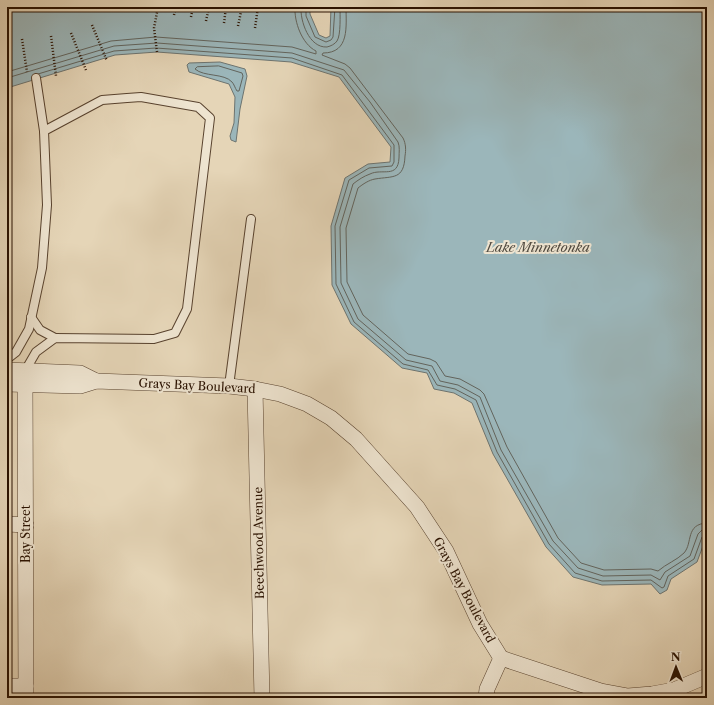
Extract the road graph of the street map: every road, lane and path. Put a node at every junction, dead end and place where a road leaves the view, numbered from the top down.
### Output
1 (158, 7) edge
2 (176, 7) edge
3 (193, 7) edge
4 (209, 7) edge
5 (226, 7) edge
6 (233, 7) edge
7 (258, 7) edge
8 (242, 8) edge
9 (257, 11) junction
10 (174, 15) dead end
11 (191, 17) dead end
12 (206, 21) dead end
13 (224, 23) dead end
14 (92, 25) dead end
15 (238, 26) dead end
16 (255, 28) dead end
17 (71, 33) dead end
18 (51, 36) dead end
19 (22, 39) dead end
20 (157, 52) dead end
21 (107, 61) dead end
22 (86, 70) dead end
23 (27, 76) dead end
24 (56, 76) dead end
25 (36, 78) dead end
26 (44, 131) junction
27 (251, 219) dead end
28 (32, 317) junction
29 (55, 338) junction
30 (7, 359) edge
31 (7, 370) edge
32 (25, 378) junction
33 (7, 384) edge
34 (229, 386) junction
35 (256, 389) junction
36 (7, 524) edge
37 (26, 524) junction
38 (501, 658) junction
39 (707, 676) edge
40 (7, 686) edge
41 (26, 692) edge
42 (262, 698) edge
43 (486, 698) edge

1 - 20 path
2 - 10 path
3 - 11 path
4 - 12 path
5 - 13 path
6 - 8 path
7 - 9 path
8 - 9 path
8 - 15 path
9 - 16 path
14 - 21 path
17 - 22 path
18 - 24 path
19 - 23 path
25 - 26 lane
26 - 28 lane
26 - 29 lane
27 - 34 lane
28 - 29 lane
28 - 30 lane
29 - 32 lane
31 - 32 street, Grays Bay Boulevard
32 - 33 street, Grays Bay Boulevard
32 - 34 street, Grays Bay Boulevard
32 - 37 street, Bay Street
34 - 35 street, Grays Bay Boulevard
35 - 38 street, Grays Bay Boulevard
35 - 42 street, Beechwood Avenue
36 - 37 street
37 - 41 street, Bay Street
38 - 39 street
38 - 43 street
40 - 41 street

